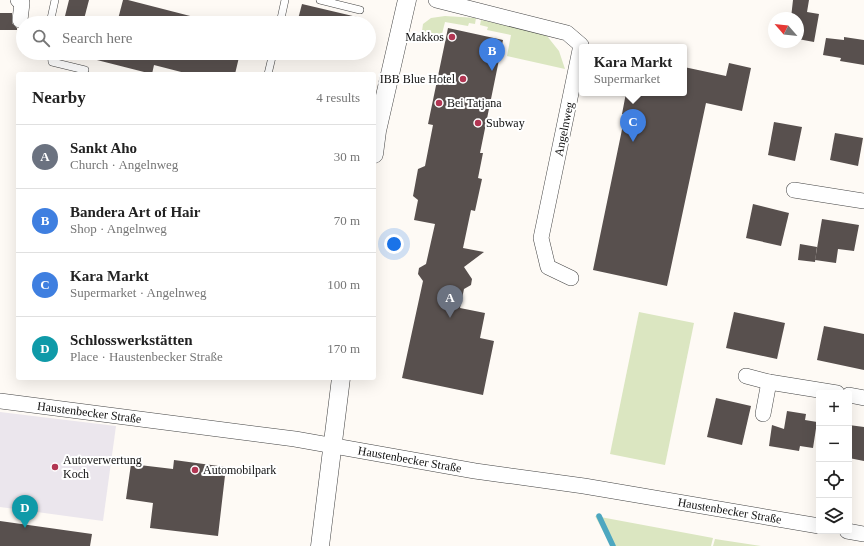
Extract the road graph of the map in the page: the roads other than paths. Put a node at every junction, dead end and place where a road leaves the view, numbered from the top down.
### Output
1 (18, 0) edge
2 (55, 0) edge
3 (285, 0) edge
4 (320, 0) edge
5 (407, 0) edge
6 (436, 0) edge
7 (360, 10) dead end
8 (20, 16) edge
9 (52, 16) edge
10 (282, 16) edge
11 (580, 44) edge
12 (579, 55) edge
13 (52, 60) edge
14 (271, 60) edge
15 (85, 70) dead end
16 (268, 72) edge
17 (376, 139) edge
18 (794, 190) dead end
19 (864, 200) edge
20 (572, 278) dead end
21 (746, 376) dead end
22 (341, 380) edge
23 (769, 382) junction
24 (818, 390) edge
25 (852, 396) edge
26 (864, 398) edge
27 (0, 402) edge
28 (763, 414) dead end
29 (332, 445) junction
30 (816, 525) edge
31 (852, 532) edge
32 (864, 534) edge
33 (320, 546) edge

1 - 8 street
2 - 9 lane
3 - 10 lane
4 - 7 lane
5 - 17 street
6 - 11 street, Angelnweg
12 - 20 street, Angelnweg
13 - 15 lane
14 - 16 lane
18 - 19 street
21 - 23 street
22 - 29 street
23 - 24 street
23 - 28 street
25 - 26 street
27 - 29 street, Haustenbecker Straße
29 - 30 street, Haustenbecker Straße
29 - 33 street
31 - 32 street

